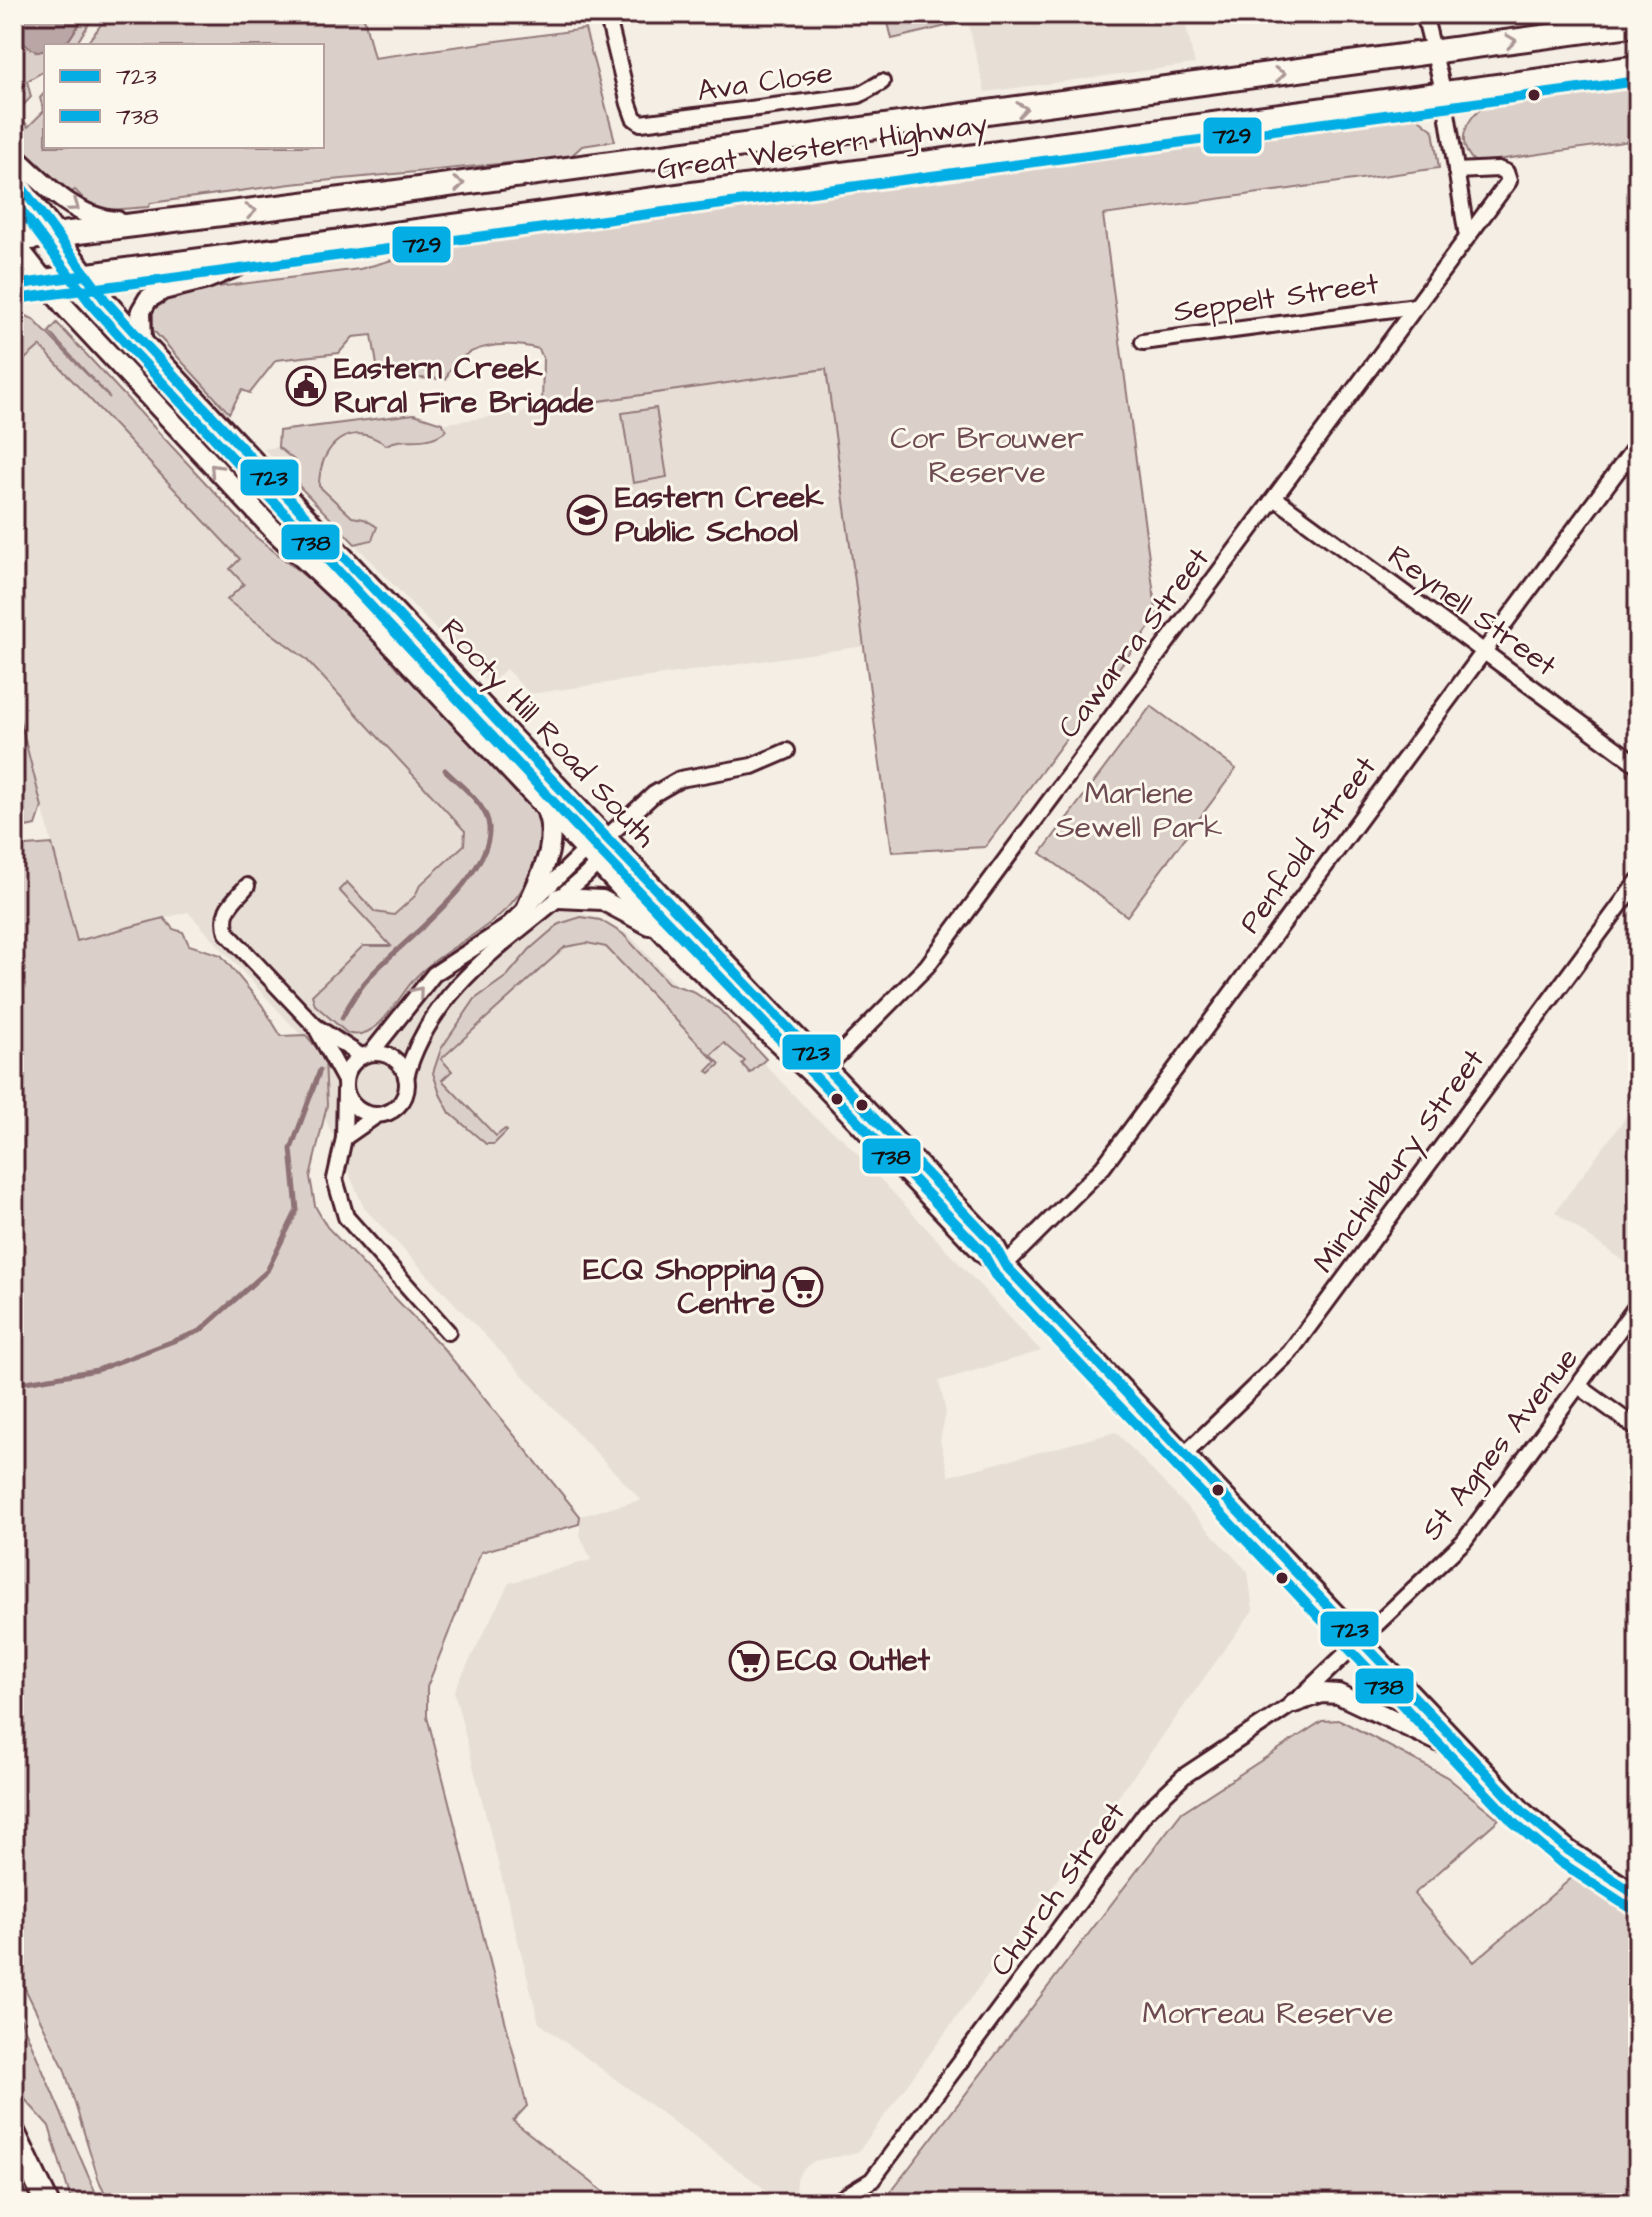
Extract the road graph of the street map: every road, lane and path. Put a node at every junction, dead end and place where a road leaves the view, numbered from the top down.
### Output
1 (607, 14) edge
2 (1424, 14) edge
3 (1638, 24) edge
4 (1434, 52) junction
5 (1638, 67) edge
6 (882, 82) dead end
7 (1444, 94) junction
8 (14, 156) edge
9 (1456, 171) junction
10 (14, 177) edge
11 (174, 221) junction
12 (55, 234) junction
13 (1467, 237) junction
14 (14, 241) edge
15 (271, 253) junction
16 (87, 275) junction
17 (44, 281) junction
18 (14, 285) edge
19 (1416, 306) junction
20 (142, 341) junction
21 (1143, 342) dead end
22 (1638, 443) edge
23 (1275, 498) junction
24 (1484, 652) junction
25 (787, 751) dead end
26 (1638, 765) edge
27 (547, 812) junction
28 (607, 837) junction
29 (591, 857) junction
30 (1638, 881) edge
31 (247, 886) dead end
32 (559, 898) junction
33 (527, 907) junction
34 (662, 932) junction
35 (315, 1026) junction
36 (366, 1055) junction
37 (821, 1073) junction
38 (406, 1077) junction
39 (345, 1086) junction
40 (377, 1115) junction
41 (344, 1138) junction
42 (1005, 1265) junction
43 (1638, 1304) edge
44 (448, 1332) dead end
45 (1580, 1387) junction
46 (1638, 1429) edge
47 (1183, 1456) junction
48 (1360, 1641) junction
49 (1294, 1703) junction
50 (1467, 1755) junction
51 (1638, 1896) edge
52 (14, 2134) edge
53 (47, 2203) edge
54 (834, 2203) edge

1 - 6 street, Ava Close
2 - 4 street
4 -> 3 highway, Great Western Highway
4 - 7 street
11 -> 4 highway, Great Western Highway
5 - 7 highway, Great Western Highway
7 - 9 street
7 - 15 highway, Great Western Highway
8 -> 11 main road
9 - 13 street
9 - 13 street, Cawarra Street
10 - 12 main road, Rooty Hill Road South
11 - 12 highway, Great Western Highway
12 - 14 highway, Great Western Highway
12 - 16 main road, Rooty Hill Road South
13 - 19 street, Cawarra Street
14 - 17 main road, Rooty Hill Road South
15 - 16 highway, Great Western Highway
15 - 20 main road
16 - 17 highway, Great Western Highway
16 - 20 main road, Rooty Hill Road South
17 - 18 highway, Great Western Highway
27 -> 17 main road, Rooty Hill Road South
19 - 21 street, Seppelt Street
19 - 23 street, Cawarra Street
20 - 28 main road, Rooty Hill Road South
22 - 24 street, Penfold Street
23 - 24 street, Reynell Street
23 - 37 street, Cawarra Street
24 - 26 street, Reynell Street
24 - 42 street, Penfold Street
25 - 28 street
27 - 29 main road, Rooty Hill Road South
27 - 33 main road
28 - 29 street
28 - 37 main road, Rooty Hill Road South
29 - 32 street
29 - 33 street
29 - 34 main road, Rooty Hill Road South
30 - 47 street, Minchinbury Street
31 - 35 street
32 - 34 main road
32 - 38 street
36 -> 33 street
34 - 37 main road, Rooty Hill Road South
35 - 36 street
35 - 39 street
36 - 38 street
36 - 39 street
37 - 42 main road, Rooty Hill Road South
38 - 40 street
39 - 40 street
39 - 41 street
40 - 41 street
41 - 44 street
42 - 47 main road, Rooty Hill Road South
43 - 45 street, St Agnes Avenue
45 - 46 street
45 - 48 street, St Agnes Avenue
47 - 48 main road, Rooty Hill Road South
48 - 49 street, Church Street
48 - 50 main road, Rooty Hill Road South
49 - 50 main road
49 - 54 street, Church Street
50 - 51 main road, Rooty Hill Road South
52 - 53 highway

